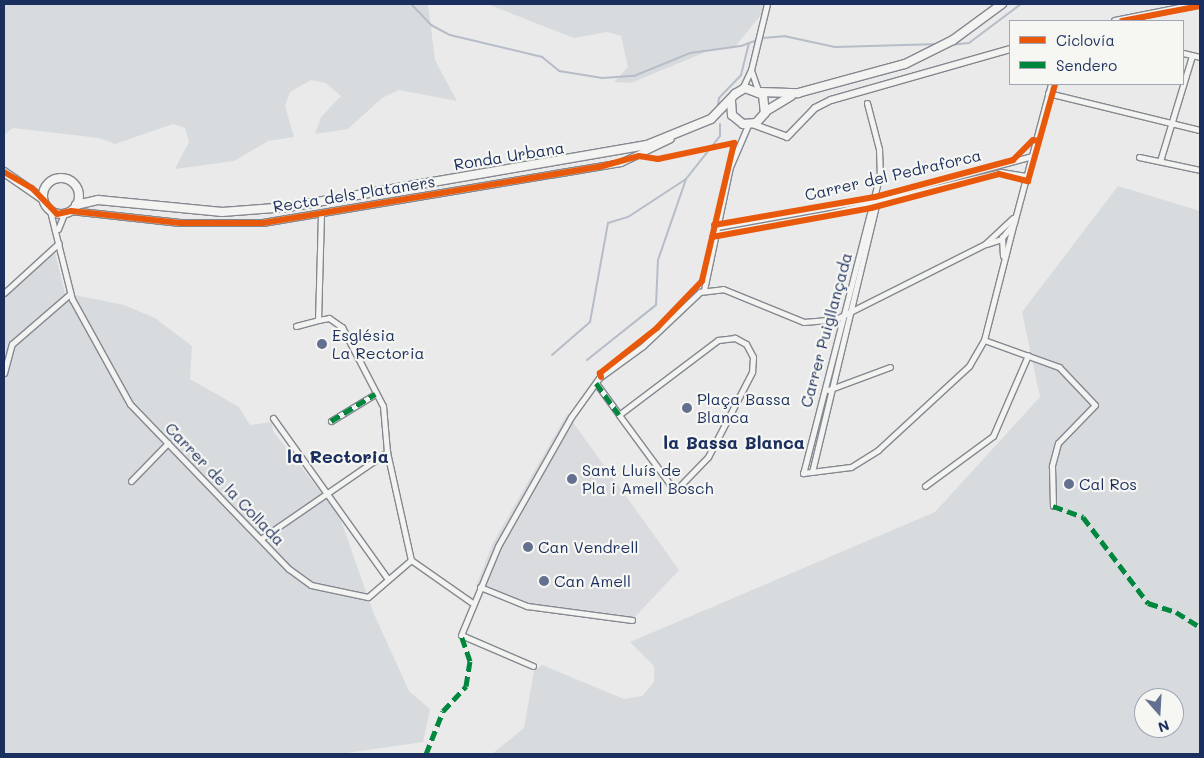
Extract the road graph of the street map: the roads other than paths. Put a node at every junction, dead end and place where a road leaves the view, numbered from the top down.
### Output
1 (767, 4) edge
2 (1002, 4) edge
3 (1200, 4) edge
4 (1120, 20) edge
5 (1009, 49) edge
6 (1184, 53) edge
7 (1192, 56) junction
8 (1200, 57) edge
9 (751, 70) junction
10 (1184, 80) edge
11 (1051, 85) edge
12 (1182, 85) edge
13 (742, 89) junction
14 (759, 92) junction
15 (798, 93) junction
16 (1048, 93) junction
17 (731, 101) junction
18 (867, 102) dead end
19 (764, 114) junction
20 (711, 119) junction
21 (737, 121) junction
22 (1170, 122) junction
23 (750, 124) junction
24 (1200, 130) edge
25 (682, 133) junction
26 (770, 133) junction
27 (740, 137) junction
28 (1032, 156) junction
29 (1139, 157) dead end
30 (1160, 161) junction
31 (1200, 170) edge
32 (4, 172) edge
33 (1026, 176) junction
34 (24, 183) junction
35 (48, 183) junction
36 (78, 190) junction
37 (43, 199) junction
38 (98, 200) junction
39 (875, 200) junction
40 (50, 210) junction
41 (71, 210) junction
42 (321, 214) junction
43 (1011, 225) junction
44 (717, 227) junction
45 (58, 232) junction
46 (715, 234) junction
47 (1001, 237) junction
48 (59, 243) junction
49 (992, 243) junction
50 (1009, 243) junction
51 (986, 244) junction
52 (1003, 255) junction
53 (704, 290) junction
54 (4, 293) edge
55 (70, 294) junction
56 (851, 311) junction
57 (844, 315) junction
58 (318, 320) junction
59 (296, 326) dead end
60 (984, 340) junction
61 (1028, 355) junction
62 (890, 367) dead end
63 (4, 373) edge
64 (596, 383) junction
65 (823, 390) junction
66 (831, 390) junction
67 (375, 394) junction
68 (619, 416) junction
69 (273, 418) dead end
70 (331, 421) dead end
71 (168, 444) junction
72 (387, 452) junction
73 (812, 472) junction
74 (130, 481) dead end
75 (925, 486) dead end
76 (328, 493) junction
77 (1053, 506) dead end
78 (262, 538) junction
79 (411, 560) junction
80 (388, 579) junction
81 (480, 587) junction
82 (471, 602) junction
83 (632, 620) dead end
84 (533, 666) dead end

1 - 9 street
2 - 15 main road
3 - 4 street
5 - 26 street
6 - 7 street
7 - 8 street
7 - 10 street
9 - 13 street
9 - 14 street
11 - 16 street
12 - 22 street
13 - 14 main road
13 - 17 main road, Ronda Urbana
14 - 15 main road
14 - 19 main road
15 - 19 main road
16 - 22 street
16 - 28 street
17 - 20 main road, Ronda Urbana
17 - 21 main road
18 - 39 street, Carrer Puigllançada
19 - 23 main road
19 - 26 street
20 - 21 main road, Ronda Urbana
20 - 25 main road, Ronda Urbana
21 - 23 main road, Ronda Urbana
21 - 27 street
22 - 24 street
22 - 30 street
23 - 26 street
23 - 27 street
25 - 38 main road, Ronda Urbana
25 - 42 street, Recta dels Plataners
27 - 44 street
28 - 33 street
28 - 39 street, Carrer del Pedraforca
29 - 30 street
30 - 31 street
32 - 34 main road
33 - 39 street, Carrer del Pedraforca
33 - 43 street
34 - 35 main road
34 - 37 main road
35 - 36 main road, Ronda Urbana
35 - 37 main road
36 - 38 main road, Ronda Urbana
36 - 41 main road
37 - 40 main road
38 - 41 main road, Ronda Urbana
39 - 44 street, Carrer del Pedraforca
39 - 46 street, Carrer del Pedraforca
39 - 56 street, Carrer Puigllançada
39 - 57 street, Carrer Puigllançada
40 - 41 main road, Ronda Urbana
40 - 45 street
41 - 42 street, Recta dels Plataners
41 - 45 street
42 - 58 street
43 - 47 street
43 - 50 street
44 - 46 street
45 - 48 street, Carrer de la Collada
46 - 53 street
47 - 49 street
47 - 50 street
47 - 51 street
47 - 52 street
48 - 54 street
48 - 55 street, Carrer de la Collada
49 - 51 street
49 - 52 street
50 - 52 street
51 - 56 street
52 - 60 street
53 - 57 street
53 - 64 street
55 - 63 street
55 - 71 street, Carrer de la Collada
56 - 57 street
56 - 66 street, Carrer Puigllançada
57 - 65 street, Carrer Puigllançada
58 - 59 street
58 - 67 street
60 - 61 street
60 - 73 street
61 - 75 street
61 - 77 street
62 - 66 street
64 - 68 street
64 - 81 street
65 - 66 street
65 - 73 street, Carrer Puigllançada
66 - 73 street, Carrer Puigllançada
67 - 70 street
67 - 72 street
68 - 68 street
69 - 76 street
71 - 74 street
71 - 78 street, Carrer de la Collada
72 - 76 street
72 - 79 street
76 - 78 street
76 - 80 street
78 - 80 street, Carrer de la Collada
79 - 80 street, Carrer de la Collada
79 - 82 street
81 - 82 street
81 - 83 street
82 - 84 street

